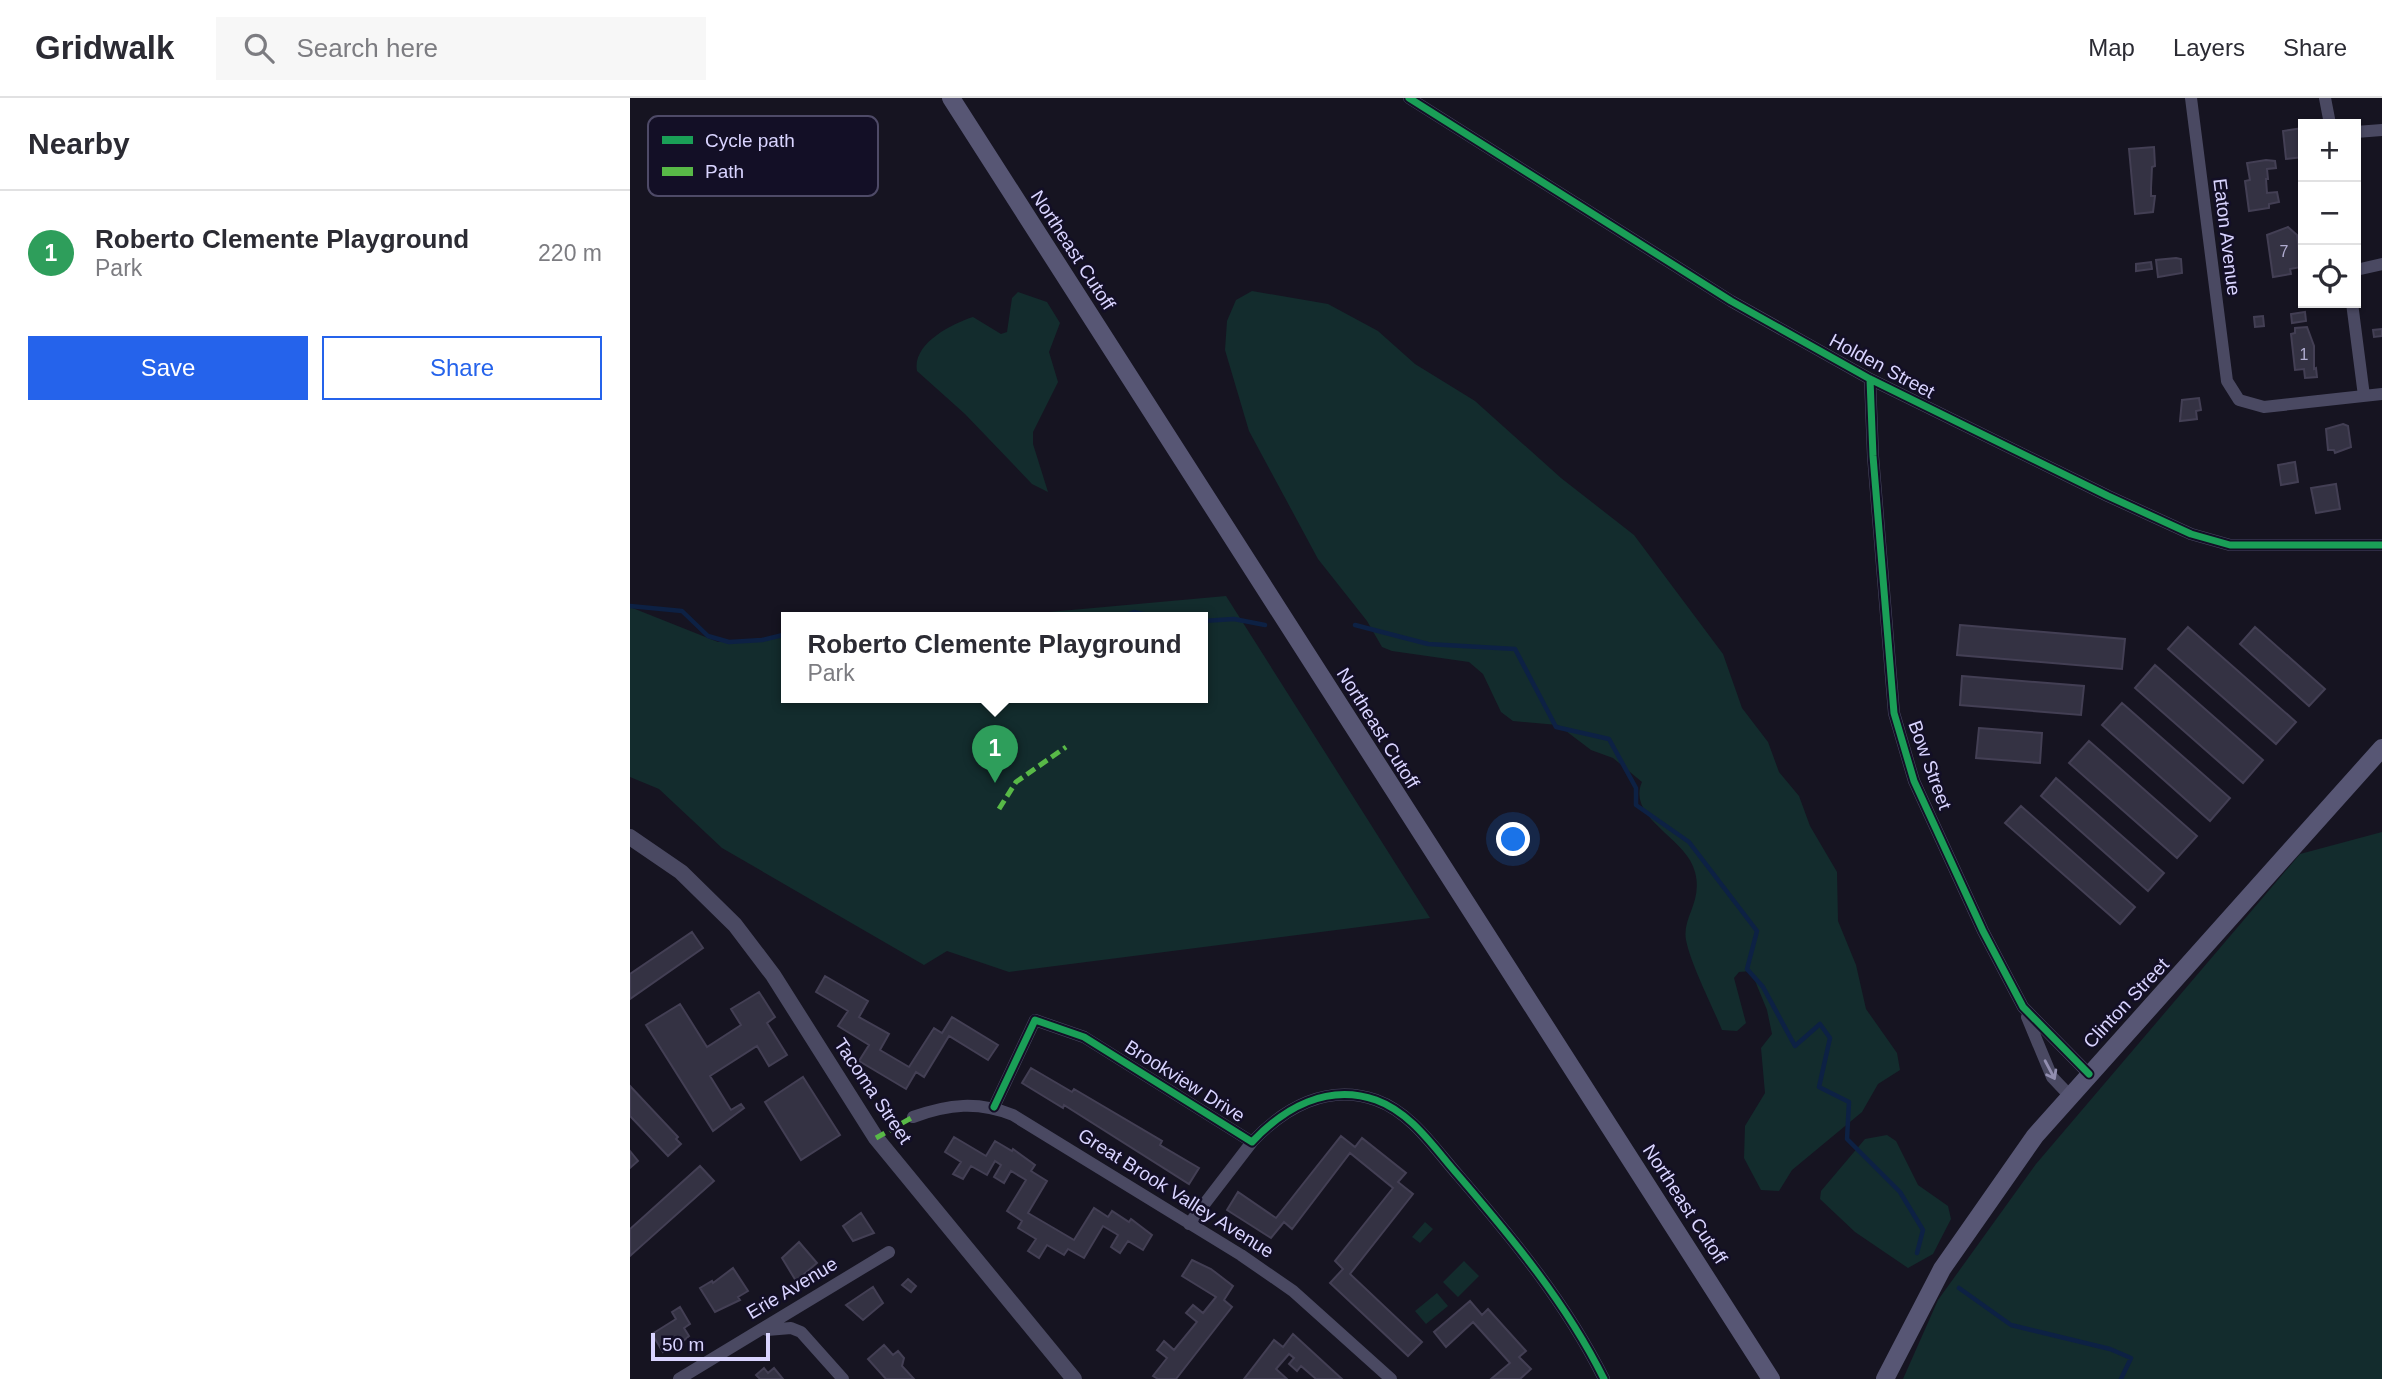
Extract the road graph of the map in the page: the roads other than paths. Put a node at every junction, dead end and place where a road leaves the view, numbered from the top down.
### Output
1 (951, 98) edge
2 (1409, 98) edge
3 (2192, 98) edge
4 (2325, 98) edge
5 (2329, 119) edge
6 (2382, 130) edge
7 (2361, 132) edge
8 (2382, 264) edge
9 (2361, 269) edge
10 (2353, 308) edge
11 (1870, 379) junction
12 (2382, 394) edge
13 (2364, 396) junction
14 (2382, 545) edge
15 (2382, 748) edge
16 (630, 837) edge
17 (2017, 995) junction
18 (2089, 1074) junction
19 (2070, 1096) junction
20 (994, 1107) junction
21 (913, 1117) dead end
22 (1252, 1142) junction
23 (1189, 1224) junction
24 (889, 1252) dead end
25 (763, 1330) junction
26 (679, 1379) edge
27 (843, 1379) edge
28 (1074, 1379) edge
29 (1391, 1379) edge
30 (1604, 1379) edge
31 (1772, 1379) edge
32 (1885, 1379) edge

1 - 31 main road, Northeast Cutoff
2 - 11 street, Holden Street
3 - 13 street, Eaton Avenue
4 - 5 street
6 - 7 street
8 - 9 street
10 - 13 street
11 - 14 street, Holden Street
11 - 17 street, Bow Street
12 - 13 street
15 - 18 main road, Clinton Street
16 - 28 street, Tacoma Street
17 - 18 street, Bow Street
17 -> 19 street, Bow Street
18 - 19 main road, Clinton Street
19 - 32 main road, Clinton Street
20 - 21 street, Great Brook Valley Avenue
20 - 22 street, Brookview Drive
20 - 23 street, Great Brook Valley Avenue
22 - 23 street, Brookview Drive
22 - 30 street, Brookview Drive
23 - 29 street, Great Brook Valley Avenue
24 - 25 street, Erie Avenue
25 - 26 street, Erie Avenue
25 - 27 street

